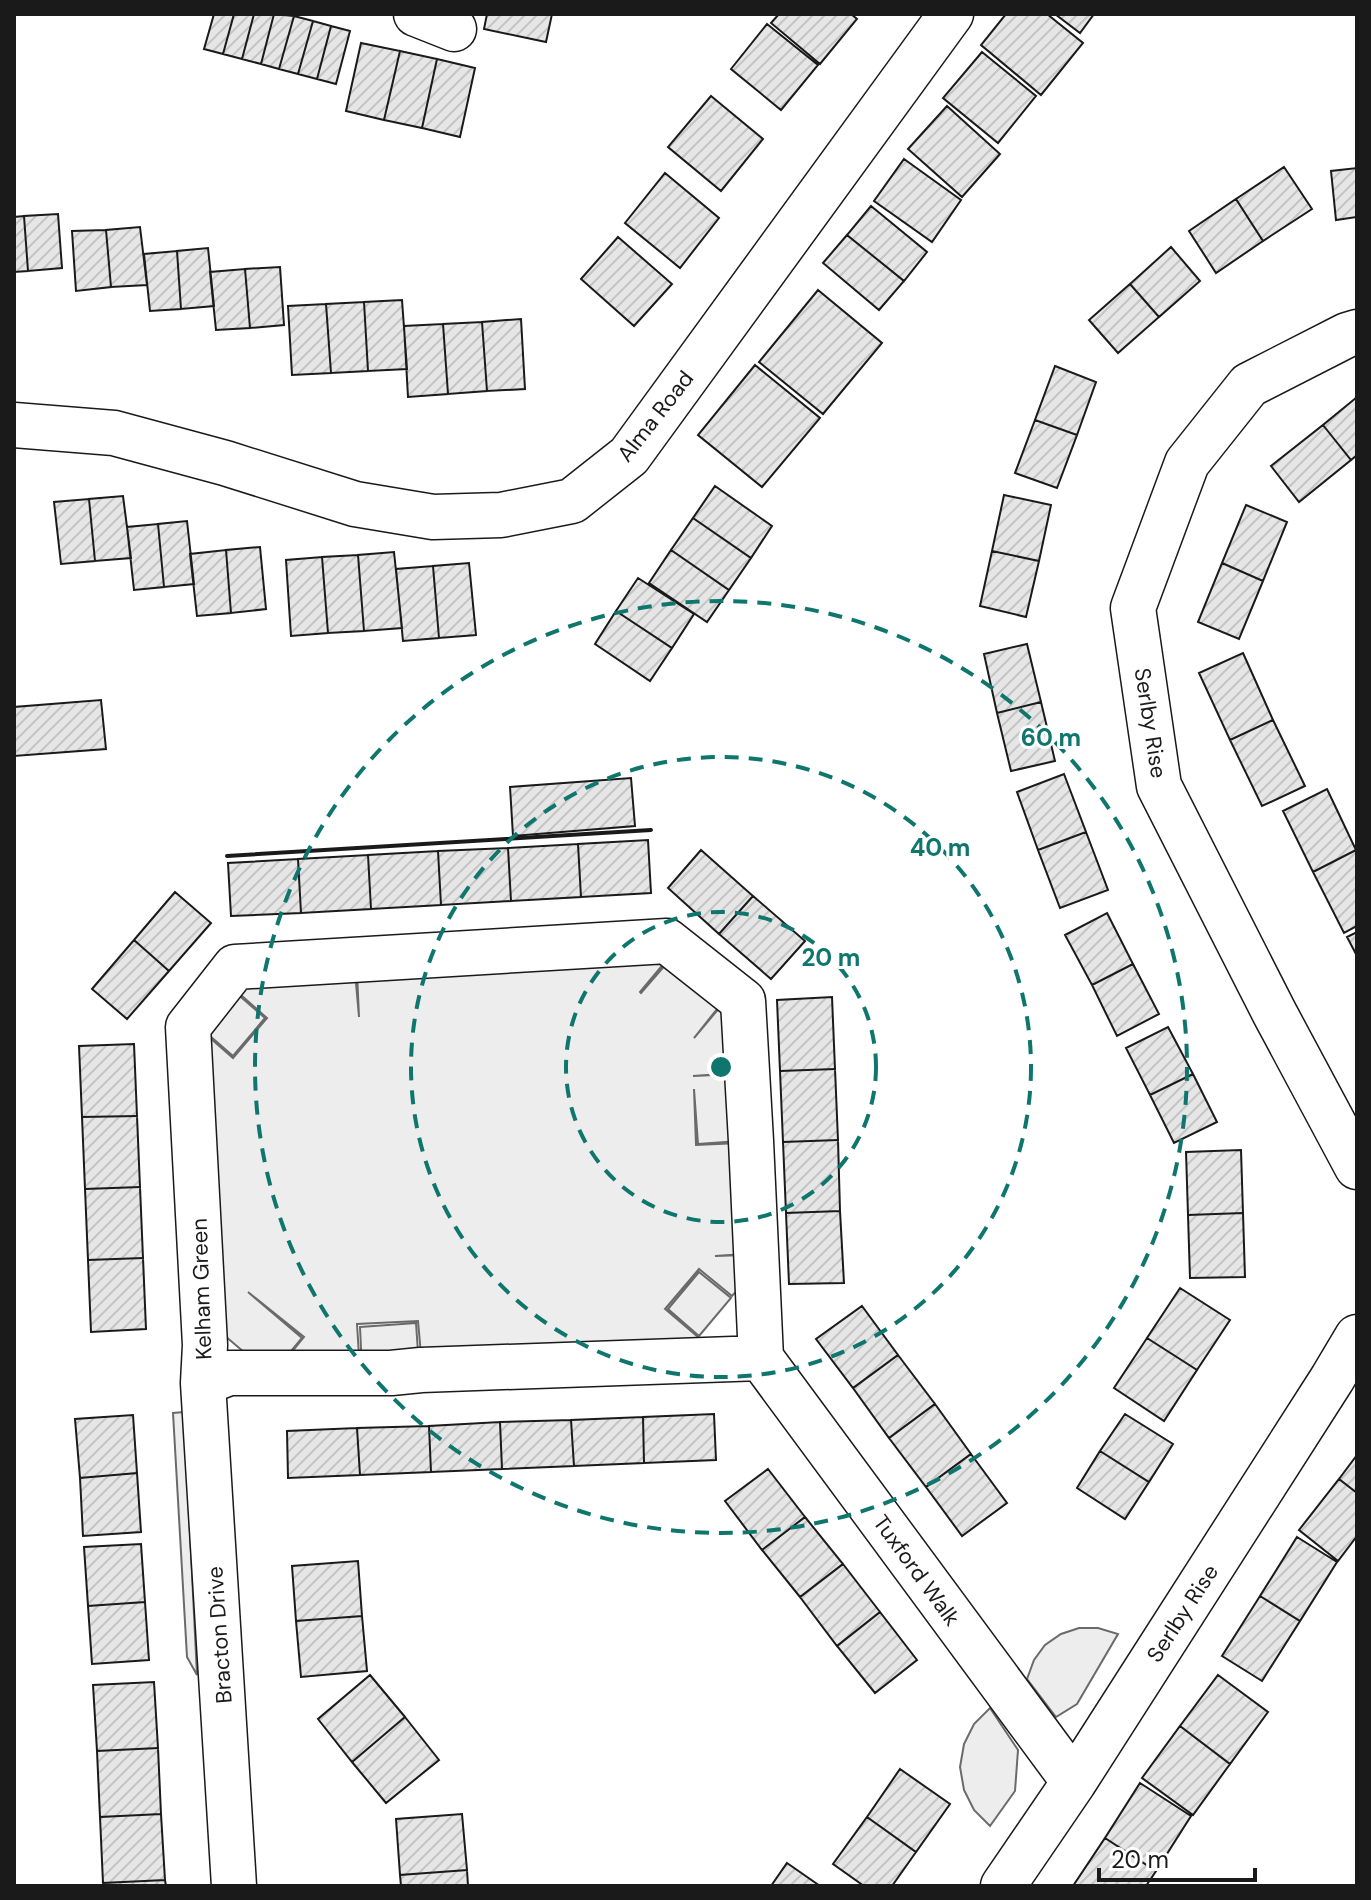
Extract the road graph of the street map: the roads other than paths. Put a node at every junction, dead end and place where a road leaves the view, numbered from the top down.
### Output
1 (951, 14) edge
2 (1357, 332) edge
3 (14, 425) edge
4 (1357, 1167) edge
5 (1357, 1337) edge
6 (761, 1358) junction
7 (203, 1383) junction
8 (1074, 1782) junction
9 (234, 1886) edge
10 (1003, 1886) edge

1 - 3 street, Alma Road
2 - 4 street, Serlby Rise
5 - 8 street, Serlby Rise
6 - 7 street, Kelham Green
6 - 7 street, Kelham Green
6 - 8 street, Tuxford Walk
7 - 9 street, Bracton Drive
8 - 10 street, Serlby Rise

